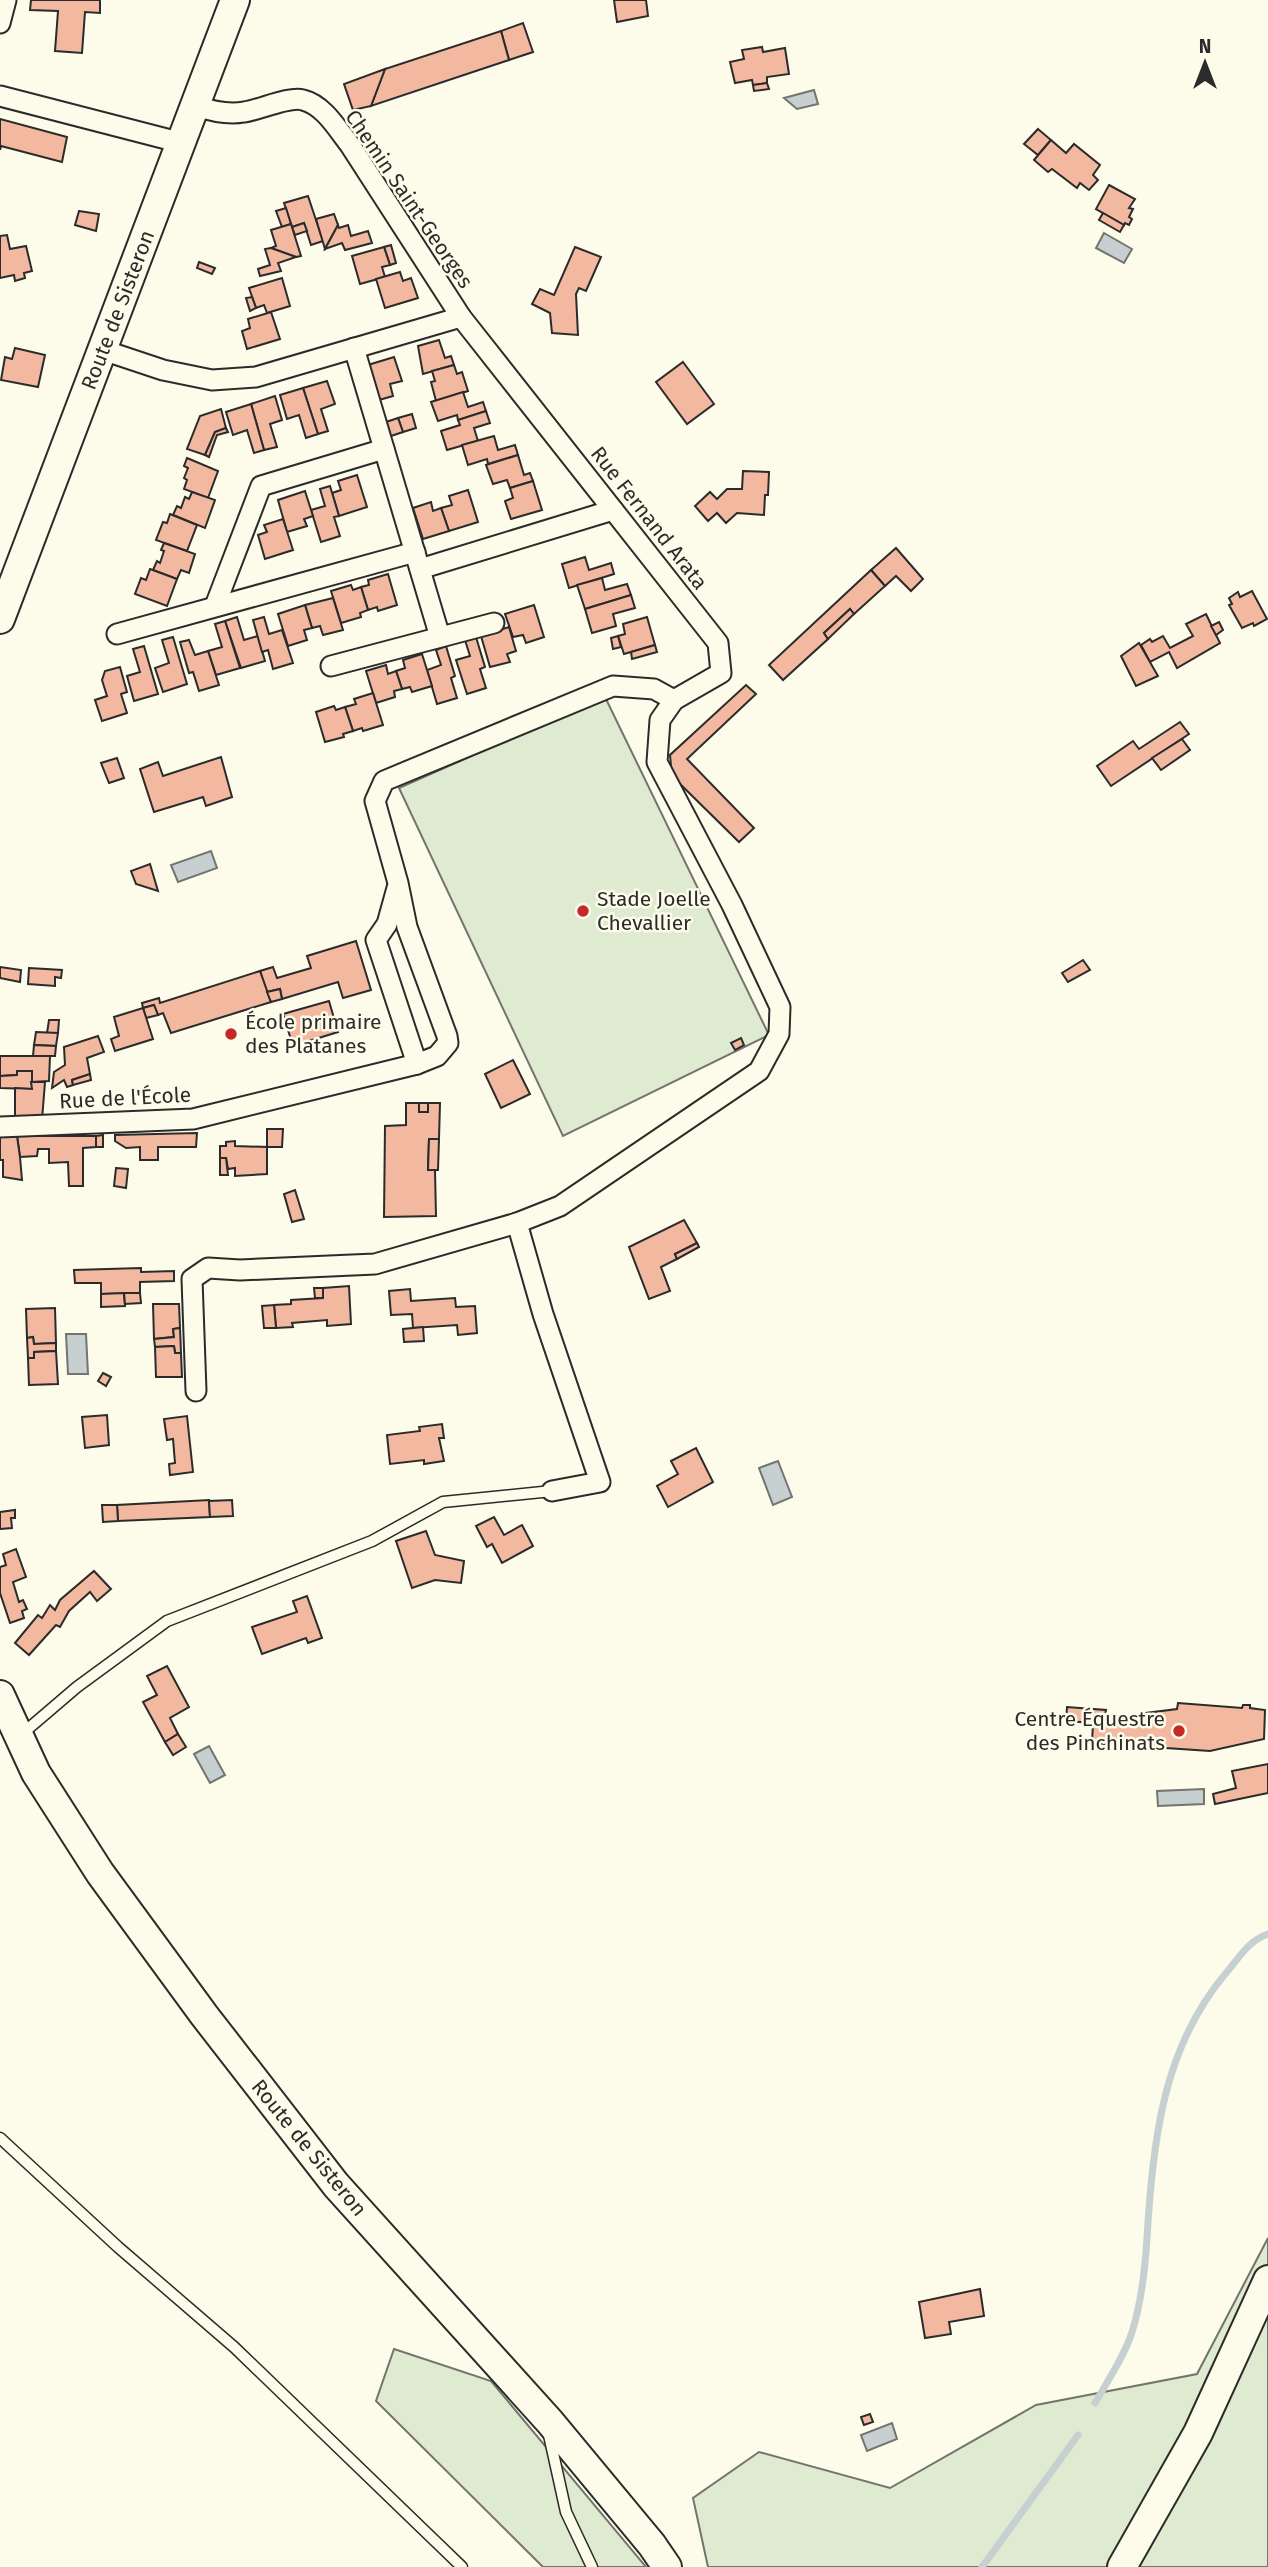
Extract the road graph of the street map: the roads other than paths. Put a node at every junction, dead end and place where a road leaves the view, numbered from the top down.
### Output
1 (6, 0) edge
2 (235, 0) edge
3 (0, 23) edge
4 (0, 96) edge
5 (196, 106) junction
6 (181, 143) junction
7 (461, 317) junction
8 (354, 348) junction
9 (103, 350) junction
10 (384, 449) junction
11 (614, 510) junction
12 (417, 560) junction
13 (215, 606) junction
14 (0, 619) edge
15 (494, 622) dead end
16 (117, 634) dead end
17 (440, 637) junction
18 (331, 666) dead end
19 (674, 700) junction
20 (398, 883) junction
21 (417, 1064) junction
22 (0, 1127) edge
23 (517, 1223) junction
24 (196, 1391) dead end
25 (552, 1491) joint
26 (0, 1695) edge
27 (19, 1737) junction
28 (0, 2138) edge
29 (1268, 2280) edge
30 (546, 2418) junction
31 (461, 2567) edge
32 (592, 2567) edge
33 (667, 2567) edge
34 (1122, 2567) edge

1 - 3 street
2 - 5 main road, Route de Sisteron
4 - 6 street
5 - 6 main road, Route de Sisteron
5 - 7 street, Chemin Saint-Georges
6 - 9 main road, Route de Sisteron
7 - 8 street
7 - 11 street, Rue Fernand Arata
8 - 9 street
8 - 10 street
9 - 14 main road, Route de Sisteron
10 - 12 street
10 - 13 street
11 - 12 street
11 - 19 street, Rue Fernand Arata
12 - 13 street
12 - 17 street
13 - 16 street
15 - 17 street
17 - 18 street
19 - 20 street
19 - 23 street
20 - 21 street
20 - 21 street, Rue de l'École
21 - 22 street, Rue de l'École
23 - 24 street
23 - 25 street
25 - 27 lane
26 - 27 main road, Route de Sisteron
27 - 30 main road, Route de Sisteron
28 - 31 lane
29 - 34 main road
30 - 32 lane
30 - 33 main road, Route de Sisteron

